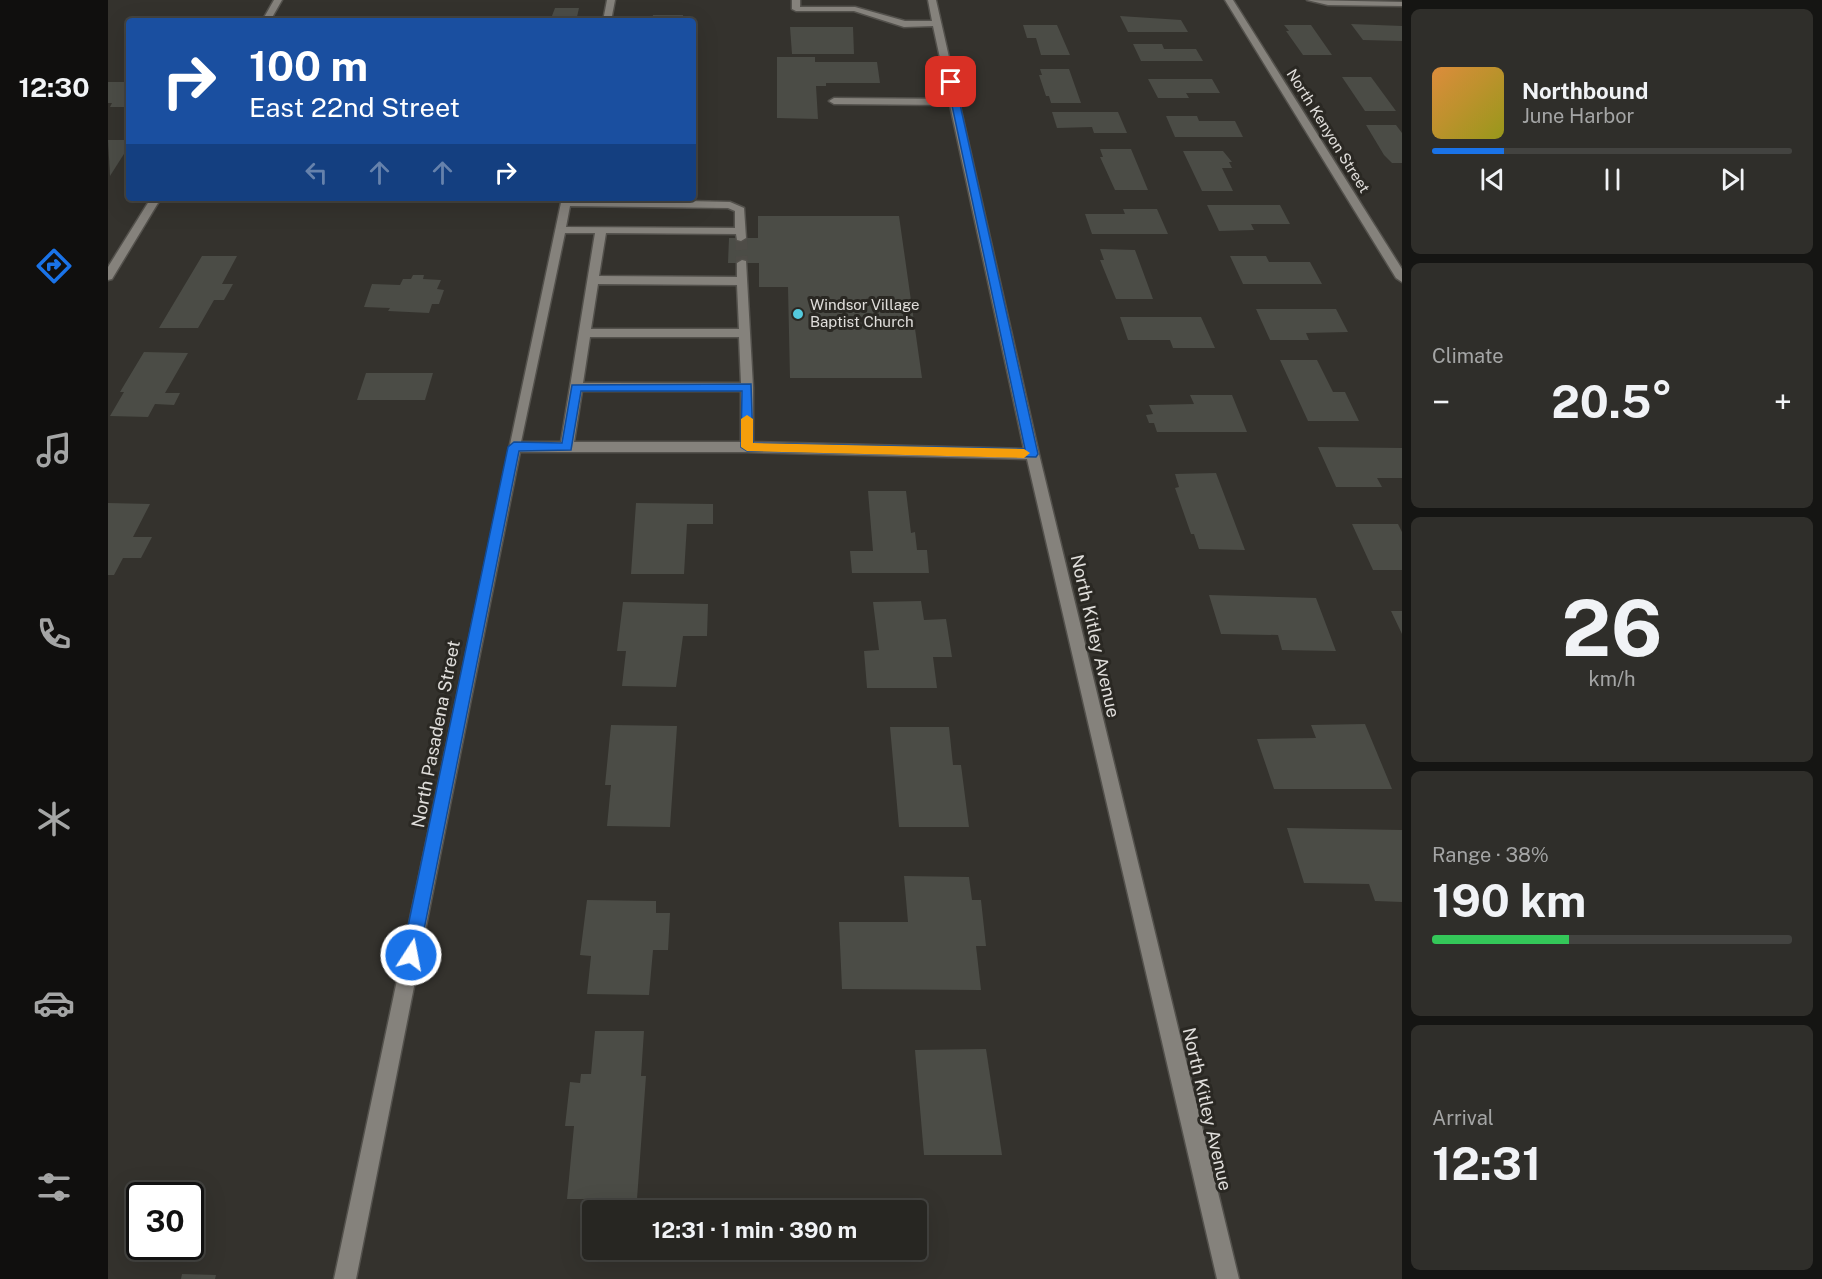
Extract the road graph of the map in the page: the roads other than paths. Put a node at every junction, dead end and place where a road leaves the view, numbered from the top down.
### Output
1 (278, 0) edge
2 (611, 0) edge
3 (796, 0) edge
4 (932, 0) edge
5 (1228, 0) edge
6 (1311, 0) edge
7 (1402, 4) edge
8 (268, 18) edge
9 (608, 18) edge
10 (937, 23) junction
11 (834, 101) dead end
12 (956, 102) junction
13 (154, 201) edge
14 (567, 201) edge
15 (561, 230) junction
16 (601, 230) junction
17 (742, 263) tunnel mouth
18 (108, 276) edge
19 (1402, 278) edge
20 (593, 280) junction
21 (743, 281) junction
22 (585, 333) junction
23 (745, 333) junction
24 (576, 387) junction
25 (747, 387) junction
26 (514, 447) junction
27 (567, 447) junction
28 (747, 447) junction
29 (1032, 454) junction
30 (345, 1279) edge
31 (1228, 1279) edge

1 - 8 street
2 - 9 street
3 - 10 street
4 - 10 street, North Kitley Avenue
5 - 19 street, North Kenyon Street
6 - 7 street
10 - 12 street, North Kitley Avenue
11 - 12 street
12 - 29 street, North Kitley Avenue
13 - 18 street
14 - 15 street, North Pasadena Street
14 - 16 street
15 - 16 street
15 - 26 street, North Pasadena Street
16 - 20 street
17 - 21 street
20 - 21 street
20 - 22 street
21 - 23 street
22 - 23 street
22 - 24 street
23 - 25 street
24 - 25 street
24 - 27 street
25 - 28 street
26 - 27 street
26 - 30 street, North Pasadena Street
27 - 28 street
28 - 29 street
29 - 31 street, North Kitley Avenue

